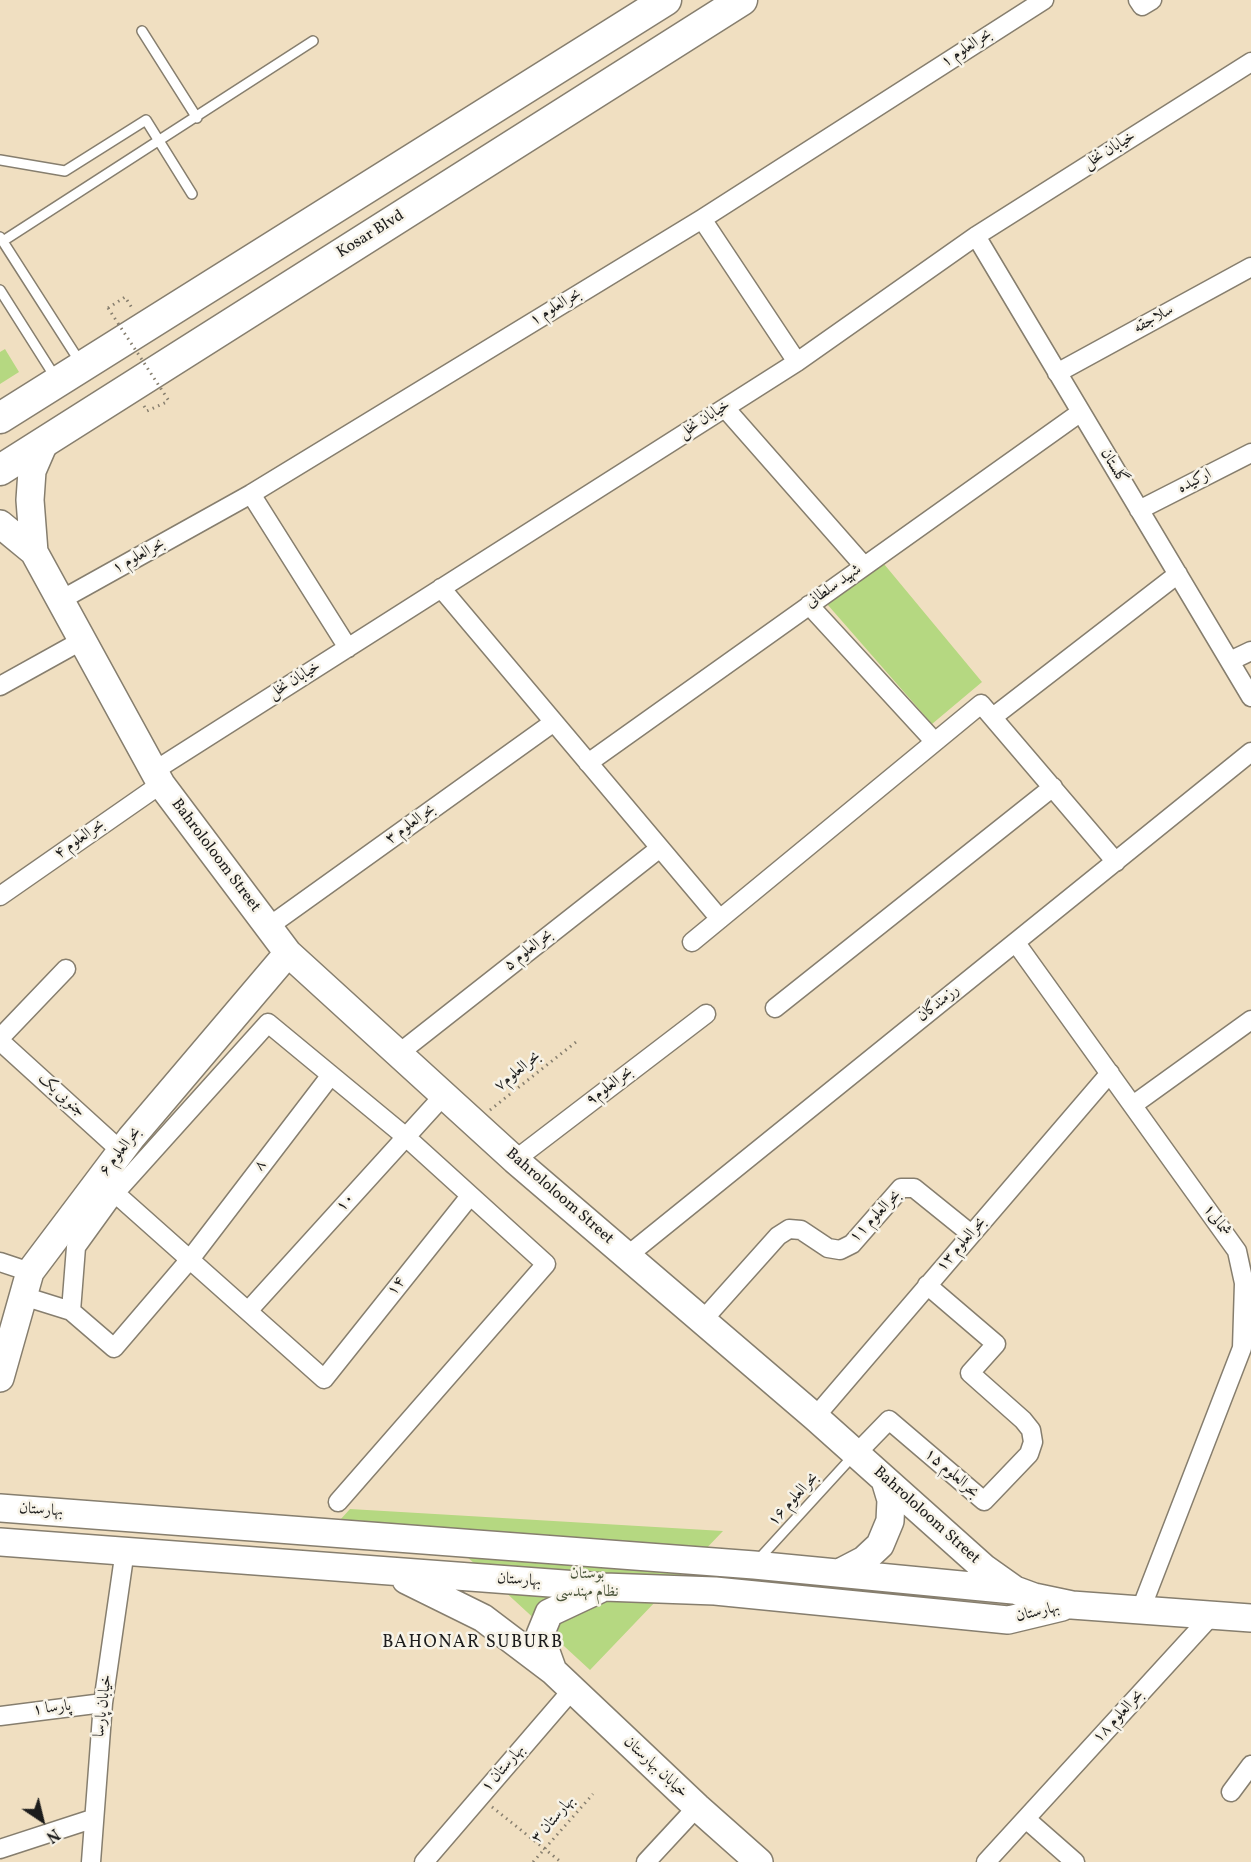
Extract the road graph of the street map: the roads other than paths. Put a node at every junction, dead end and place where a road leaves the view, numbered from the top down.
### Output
1 (666, 0) edge
2 (742, 0) edge
3 (1044, 0) edge
4 (1138, 0) edge
5 (1152, 0) edge
6 (142, 31) dead end
7 (313, 41) dead end
8 (1251, 62) edge
9 (197, 118) junction
10 (159, 143) junction
11 (0, 160) edge
12 (192, 194) dead end
13 (702, 219) junction
14 (976, 236) junction
15 (1, 238) edge
16 (1251, 267) edge
17 (0, 291) edge
18 (797, 362) junction
19 (1057, 373) junction
20 (70, 374) junction
21 (724, 408) junction
22 (1081, 412) junction
23 (0, 418) edge
24 (45, 441) junction
25 (1251, 453) edge
26 (0, 470) edge
27 (251, 494) junction
28 (1139, 510) junction
29 (0, 524) edge
30 (34, 552) junction
31 (864, 566) junction
32 (1178, 574) junction
33 (441, 588) junction
34 (59, 602) junction
35 (809, 605) junction
36 (81, 641) junction
37 (348, 648) junction
38 (1251, 651) edge
39 (1230, 661) junction
40 (0, 686) edge
41 (1251, 697) edge
42 (993, 717) junction
43 (554, 722) junction
44 (934, 741) junction
45 (1251, 752) edge
46 (588, 762) junction
47 (157, 778) junction
48 (1053, 787) junction
49 (660, 848) junction
50 (1116, 862) junction
51 (0, 896) edge
52 (720, 920) junction
53 (268, 927) junction
54 (692, 942) dead end
55 (1016, 942) junction
56 (288, 952) junction
57 (66, 969) dead end
58 (775, 1008) dead end
59 (706, 1014) dead end
60 (1251, 1020) edge
61 (0, 1040) edge
62 (398, 1054) junction
63 (1110, 1073) junction
64 (330, 1074) junction
65 (444, 1095) junction
66 (1133, 1105) junction
67 (406, 1137) junction
68 (121, 1151) junction
69 (515, 1160) junction
70 (115, 1193) junction
71 (470, 1196) junction
72 (971, 1234) junction
73 (1244, 1247) edge
74 (627, 1256) junction
75 (191, 1258) junction
76 (0, 1262) edge
77 (26, 1284) junction
78 (927, 1285) junction
79 (71, 1311) junction
80 (248, 1311) junction
81 (702, 1321) junction
82 (0, 1378) edge
83 (815, 1417) junction
84 (856, 1454) junction
85 (885, 1480) junction
86 (338, 1502) dead end
87 (0, 1508) edge
88 (0, 1542) edge
89 (125, 1551) junction
90 (712, 1562) junction
91 (754, 1565) junction
92 (387, 1572) junction
93 (839, 1574) junction
94 (604, 1587) junction
95 (1015, 1590) junction
96 (715, 1591) junction
97 (1072, 1605) junction
98 (1141, 1609) junction
99 (1213, 1614) junction
100 (1251, 1618) edge
101 (553, 1671) junction
102 (572, 1690) junction
103 (104, 1702) junction
104 (0, 1716) edge
105 (1251, 1765) edge
106 (1231, 1792) dead end
107 (697, 1807) junction
108 (92, 1819) junction
109 (1026, 1819) junction
110 (0, 1849) edge
111 (430, 1855) edge
112 (91, 1862) edge
113 (646, 1862) edge
114 (759, 1862) edge
115 (986, 1862) edge
116 (1075, 1862) edge

1 - 20 main road
2 - 24 main road, Kosar Blvd
3 - 13 street, بحرالعلوم ۱
4 - 5 street
6 - 9 lane
7 - 9 lane
8 - 14 street, خیابان نخل
9 - 10 lane
10 - 11 lane
10 - 12 lane
10 - 15 lane
13 - 18 street
13 - 27 street, بحرالعلوم ۱
14 - 18 street, خیابان نخل
14 - 19 street, گلستان
15 - 20 lane
16 - 19 street, سلاجقه
17 - 20 lane
18 - 21 street, خیابان نخل
19 - 22 street, گلستان
20 - 23 main road
21 - 31 street
21 - 33 street, خیابان نخل
22 - 28 street, گلستان
22 - 31 street, شهید سلطانی
24 - 26 main road, Kosar Blvd
24 - 30 street
25 - 28 street, ارکیده
27 - 34 street, بحرالعلوم ۱
27 - 37 street
28 - 32 street, گلستان
29 - 30 street
30 - 34 street, Bahrololoom Street
31 - 35 street, شهید سلطانی
32 - 39 street, گلستان
32 - 42 street
33 - 37 street, خیابان نخل
33 - 43 street
34 - 36 street, Bahrololoom Street
35 - 44 street
35 - 46 street, شهید سلطانی
36 - 40 street
36 - 47 street, Bahrololoom Street
37 - 47 street, خیابان نخل
38 - 39 street
39 - 41 street, گلستان
42 - 44 street
42 - 48 street
43 - 46 street
43 - 53 street, بحرالعلوم ۳
44 - 52 street
45 - 50 street, رزمندگان
46 - 49 street
47 - 51 street, بحرالعلوم ۴
47 - 53 street, Bahrololoom Street
48 - 50 street
48 - 58 street
49 - 52 street
49 - 62 street, بحرالعلوم ۵
50 - 55 street, رزمندگان
52 - 54 street
53 - 56 street, Bahrololoom Street
55 - 63 street, شمالی۱
55 - 74 street, رزمندگان
56 - 62 street, Bahrololoom Street
56 - 68 street, بحرالعلوم ۶
57 - 61 street
59 - 69 street, بحرالعلوم۹
60 - 66 street
61 - 68 street, جنوبی یک
62 - 65 street, Bahrololoom Street
63 - 66 street, شمالی۱
63 - 72 street, بحرالعلوم ۱۳
64 - 67 street
64 - 70 street
64 - 75 street, ۸
65 - 67 street, ۱۰
65 - 69 street, Bahrololoom Street
66 - 73 street, شمالی۱
67 - 71 street
67 - 80 street, ۱۰
68 - 77 street, بحرالعلوم ۶
69 - 74 street, Bahrololoom Street
70 - 75 street
70 - 79 street
71 - 80 street, ۱۴
71 - 86 street
72 - 78 street, بحرالعلوم ۱۳
72 - 81 street, بحرالعلوم ۱۱
73 - 98 street, شمالی۱
74 - 81 street, Bahrololoom Street
75 - 79 street, ۸
75 - 80 street
76 - 77 street
77 - 79 street
77 - 82 street, بحرالعلوم ۶
78 - 83 street, بحرالعلوم ۱۳
78 - 84 street, بحرالعلوم ۱۵
81 - 83 street, Bahrololoom Street
83 - 84 street, Bahrololoom Street
84 - 85 street, Bahrololoom Street
84 - 91 lane, بحرالعلوم ۱۶
85 - 93 street
85 - 95 street, Bahrololoom Street
87 - 90 street, بهارستان
88 - 89 street, بهارستان
89 - 92 street, بهارستان
89 - 103 street, خیابان پارسا
90 - 91 street, بهارستان
90 - 96 street
91 - 93 street, بهارستان
92 - 94 street, بهارستان
92 - 101 street, خیابان بهارستان
93 - 95 street, بهارستان
94 - 96 street, بهارستان
94 - 101 street
95 - 97 street, Bahrololoom Street
96 - 97 street, بهارستان
97 - 98 street, Bahrololoom Street
98 - 99 street, Bahrololoom Street
99 - 100 street, Bahrololoom Street
99 - 109 street, بحرالعلوم ۱۸
101 - 102 street, خیابان بهارستان
102 - 107 street, خیابان بهارستان
102 - 111 street, بهارستان ۱
103 - 104 street, پارسا ۱
103 - 108 street, خیابان پارسا
105 - 106 street
107 - 113 street
107 - 114 street, خیابان بهارستان
108 - 110 street
108 - 112 street, خیابان پارسا
109 - 115 street, بحرالعلوم ۱۸
109 - 116 street

